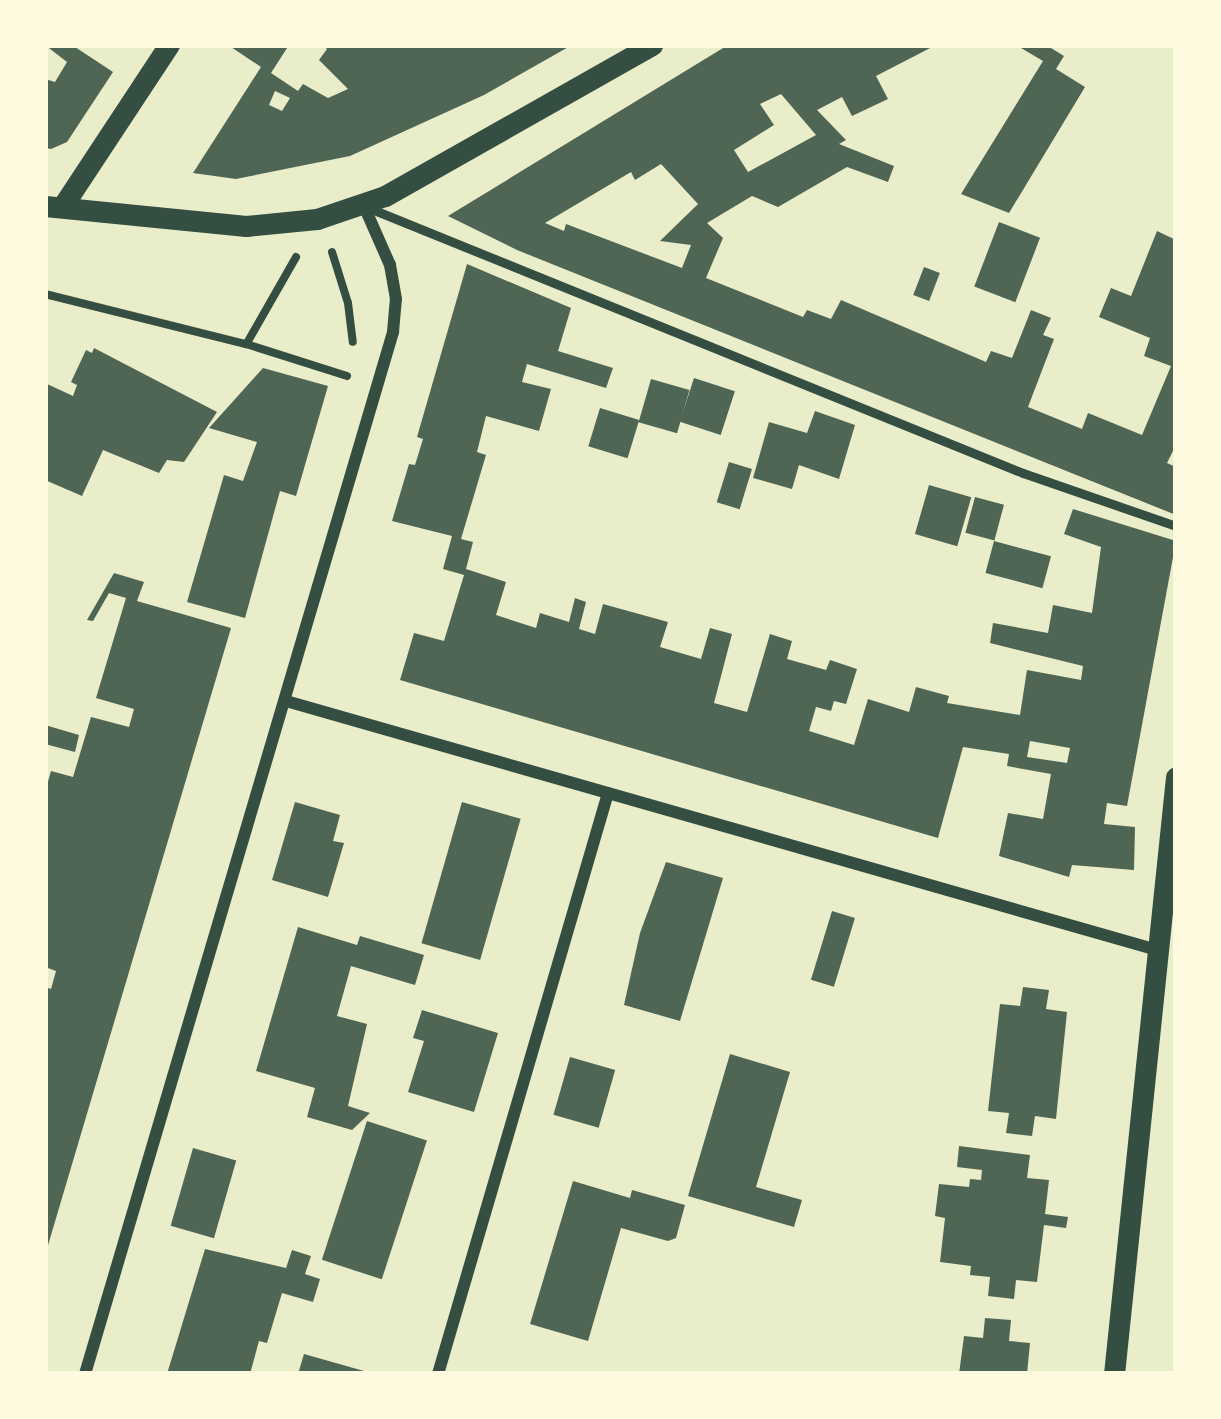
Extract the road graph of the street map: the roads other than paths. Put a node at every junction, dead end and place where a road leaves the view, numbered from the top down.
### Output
1 (169, 45) edge
2 (652, 45) edge
3 (53, 206) edge
4 (364, 206) junction
5 (1176, 526) edge
6 (286, 701) junction
7 (1176, 777) edge
8 (608, 793) junction
9 (1156, 950) junction
10 (85, 1374) edge
11 (438, 1374) edge
12 (1114, 1374) edge

1 - 3 street
2 - 4 street
3 - 4 street
4 - 5 lane
4 - 6 street
6 - 8 street
6 - 10 street
7 - 9 street
8 - 9 street
8 - 11 street
9 - 12 street

